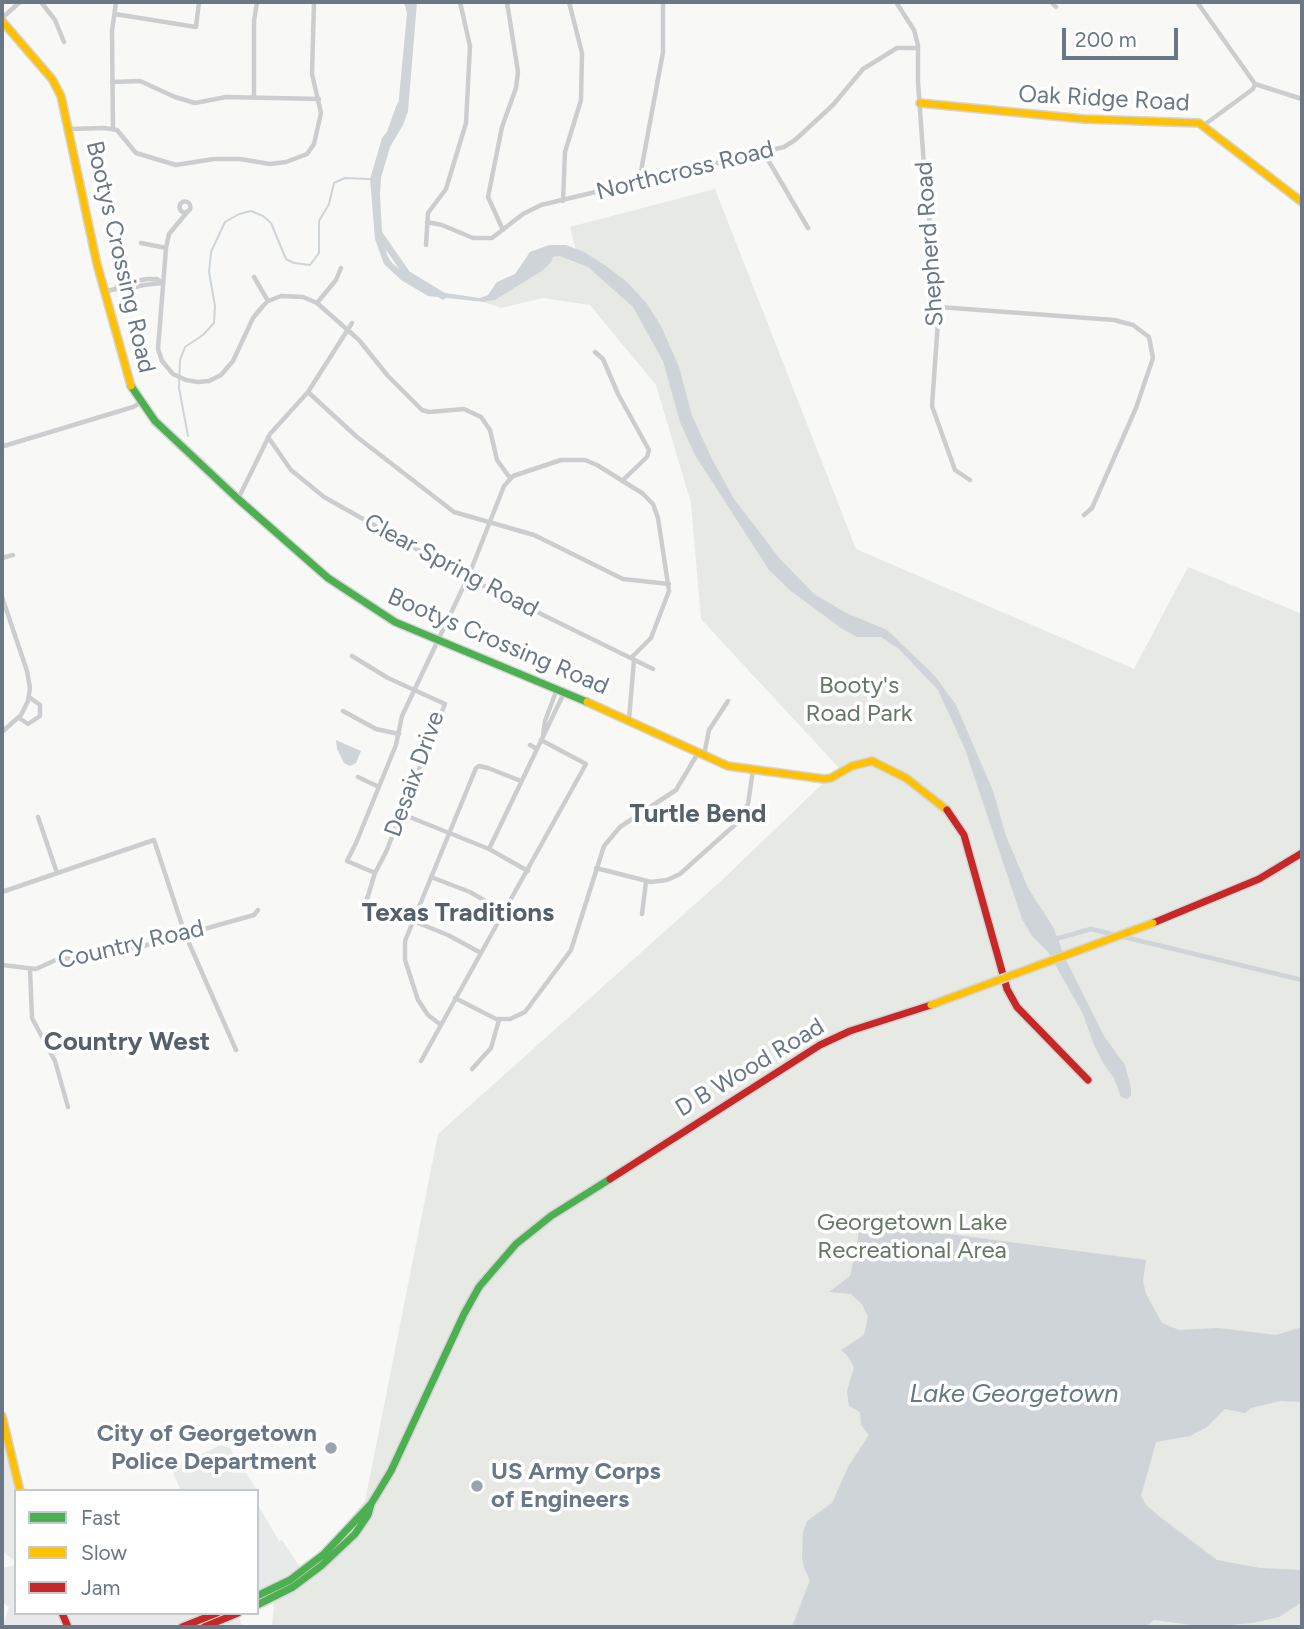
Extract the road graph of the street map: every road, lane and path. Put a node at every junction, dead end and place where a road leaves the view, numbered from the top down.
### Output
1 (20, 2) edge
2 (41, 2) edge
3 (116, 2) edge
4 (199, 2) edge
5 (257, 2) edge
6 (314, 2) edge
7 (460, 2) edge
8 (507, 2) edge
9 (569, 2) edge
10 (663, 2) edge
11 (896, 2) edge
12 (1198, 2) edge
13 (114, 14) junction
14 (2, 20) edge
15 (64, 42) dead end
16 (918, 48) junction
17 (113, 82) junction
18 (1255, 84) junction
19 (254, 97) junction
20 (319, 99) junction
21 (1302, 99) edge
22 (920, 103) junction
23 (1204, 125) junction
24 (70, 129) junction
25 (113, 130) junction
26 (764, 153) junction
27 (639, 182) junction
28 (563, 201) junction
29 (1302, 202) edge
30 (188, 211) dead end
31 (428, 222) junction
32 (808, 228) dead end
33 (503, 230) junction
34 (141, 243) dead end
35 (426, 245) dead end
36 (166, 248) junction
37 (341, 268) dead end
38 (254, 278) dead end
39 (163, 283) junction
40 (104, 292) junction
41 (268, 301) junction
42 (317, 303) junction
43 (939, 307) junction
44 (352, 323) dead end
45 (347, 329) junction
46 (595, 352) dead end
47 (308, 392) junction
48 (140, 402) junction
49 (268, 437) junction
50 (4, 446) dead end
51 (510, 478) junction
52 (970, 480) dead end
53 (622, 481) junction
54 (237, 499) junction
55 (1084, 515) dead end
56 (490, 522) junction
57 (13, 555) dead end
58 (2, 558) edge
59 (468, 578) junction
60 (669, 584) junction
61 (2, 597) edge
62 (437, 640) junction
63 (352, 656) dead end
64 (632, 659) junction
65 (653, 669) dead end
66 (415, 691) junction
67 (561, 691) junction
68 (29, 697) junction
69 (728, 701) dead end
70 (343, 711) dead end
71 (19, 718) junction
72 (629, 719) junction
73 (2, 732) edge
74 (399, 734) junction
75 (542, 737) junction
76 (530, 745) dead end
77 (537, 749) junction
78 (701, 754) junction
79 (753, 770) junction
80 (358, 777) dead end
81 (521, 781) junction
82 (379, 787) junction
83 (402, 814) junction
84 (38, 817) dead end
85 (449, 832) junction
86 (489, 849) junction
87 (1302, 853) edge
88 (596, 868) junction
89 (528, 871) junction
90 (57, 873) junction
91 (375, 873) junction
92 (431, 877) junction
93 (646, 882) junction
94 (2, 892) edge
95 (367, 899) dead end
96 (258, 910) dead end
97 (504, 912) junction
98 (642, 914) dead end
99 (413, 921) junction
100 (185, 934) junction
101 (481, 953) junction
102 (2, 965) edge
103 (30, 969) junction
104 (456, 998) junction
105 (499, 1020) junction
106 (441, 1025) junction
107 (236, 1050) dead end
108 (421, 1061) dead end
109 (472, 1069) dead end
110 (1088, 1080) dead end
111 (68, 1107) dead end
112 (2, 1416) edge
113 (4, 1440) edge
114 (19, 1489) edge
115 (292, 1583) junction
116 (259, 1595) edge
117 (259, 1604) edge
118 (212, 1615) edge
119 (233, 1615) edge
120 (182, 1627) edge
121 (204, 1627) edge

1 - 14 street
2 - 15 street
3 - 13 street
4 - 13 street
5 - 19 street
6 - 20 street
7 - 31 street
8 - 33 street
9 - 28 street
10 - 27 street
11 - 16 street, Shepherd Road
12 - 18 street
13 - 17 street
14 - 24 street, Bootys Crossing Road
16 - 22 street, Shepherd Road
16 - 26 street, Northcross Road
17 - 19 street
17 - 25 street
18 - 21 street
18 - 23 street
19 - 20 street
20 - 25 street
22 - 23 street, Oak Ridge Road
22 - 43 street, Shepherd Road
23 - 29 street, Oak Ridge Road
24 - 25 street
24 - 40 street, Bootys Crossing Road
26 - 27 street, Northcross Road
26 - 32 street
27 - 28 street, Northcross Road
28 - 33 street, Northcross Road
30 - 36 street
31 - 33 street, Northcross Road
31 - 35 street
34 - 36 street
36 - 39 street
37 - 42 street
38 - 41 street
39 - 40 street
39 - 41 street
40 - 48 street, Bootys Crossing Road
41 - 42 street
42 - 45 street
43 - 52 street, Shepherd Road
43 - 55 street
44 - 45 street
45 - 47 street
45 - 51 street
46 - 53 street
47 - 49 street
47 - 56 street
48 - 50 street
48 - 54 street, Bootys Crossing Road
49 - 54 street
49 - 59 street, Clear Spring Road
51 - 53 street
51 - 56 street
53 - 60 street
54 - 62 street, Bootys Crossing Road
56 - 59 street
56 - 60 street
57 - 58 street
59 - 62 street
59 - 64 street, Clear Spring Road
60 - 64 street
61 - 68 street
62 - 66 street
62 - 67 street, Bootys Crossing Road
63 - 66 street, Desaix Drive
64 - 65 street, Clear Spring Road
64 - 72 street
66 - 74 street
66 - 83 street, Desaix Drive
67 - 72 street, Bootys Crossing Road
67 - 75 street
68 - 71 street
68 - 71 street
69 - 78 street
70 - 74 street
71 - 73 street
72 - 78 street, Bootys Crossing Road
74 - 82 street
75 - 77 street
75 - 89 street
76 - 77 street
77 - 81 street
78 - 79 street, Bootys Crossing Road
78 - 88 street
79 - 93 street
79 - 110 street, Bootys Crossing Road
80 - 82 street
81 - 85 street
81 - 86 street
82 - 91 street
83 - 85 street
83 - 91 street, Desaix Drive
84 - 90 street
85 - 86 street
85 - 92 street
86 - 89 street
87 - 115 street, D B Wood Road, bridge
88 - 93 street
88 - 105 street
89 - 97 street
90 - 94 street
90 - 100 street
91 - 95 street, Desaix Drive
92 - 97 street
92 - 99 street
93 - 98 street
96 - 100 street, Country Road
97 - 101 street
99 - 101 street
99 - 106 street
100 - 103 street, Country Road
100 - 107 street
101 - 104 street
102 - 103 street, Country Road
103 - 111 street
104 - 105 street
104 - 106 street
105 - 109 street
106 - 108 street
112 - 113 street
113 - 114 street
115 - 116 street, D B Wood Road
115 - 117 street, D B Wood Road
118 - 120 street
119 - 121 street

